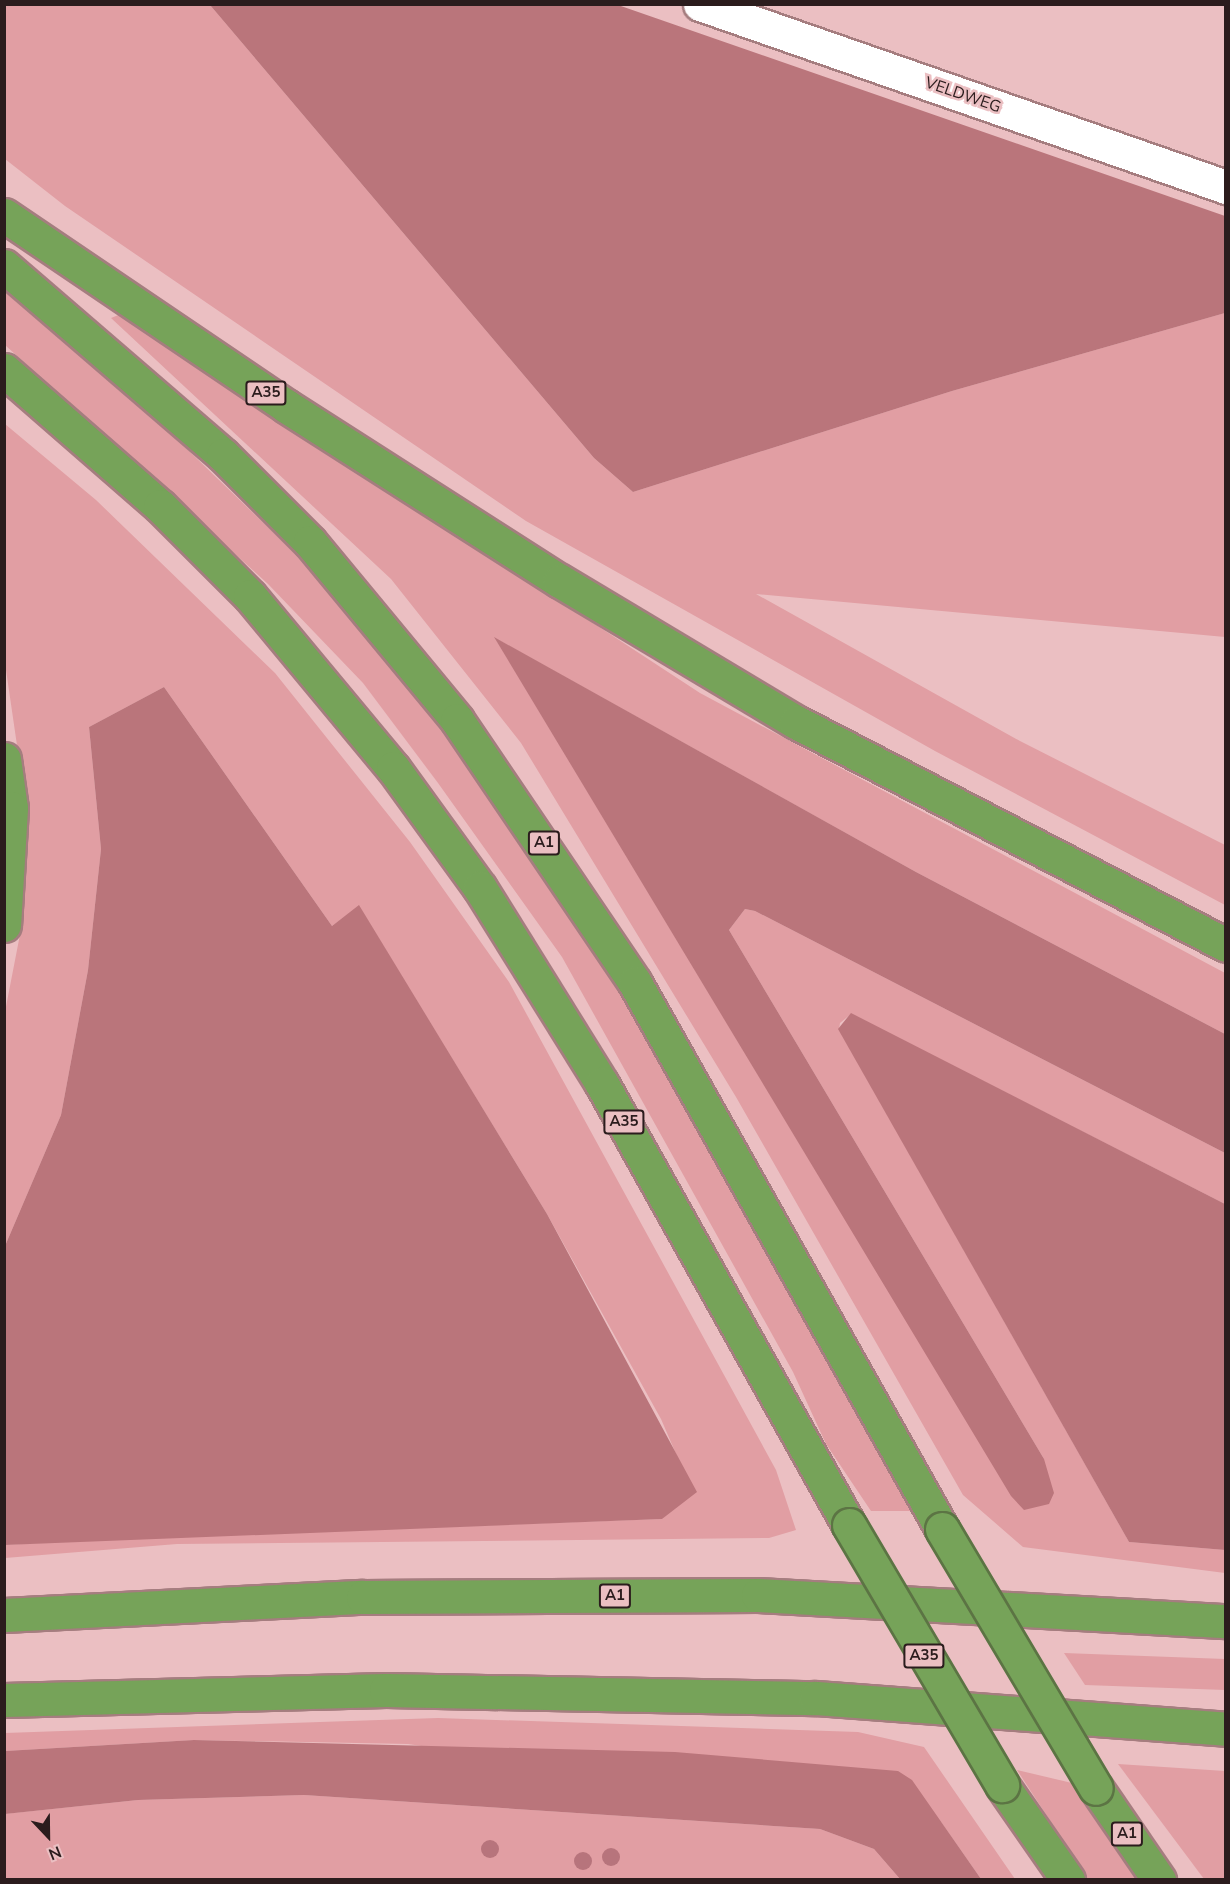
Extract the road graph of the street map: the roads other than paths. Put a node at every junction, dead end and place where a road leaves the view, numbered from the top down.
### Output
1 (700, 4) edge
2 (1226, 187) edge
3 (4, 215) edge
4 (4, 266) edge
5 (4, 370) edge
6 (4, 759) edge
7 (4, 925) edge
8 (1226, 945) edge
9 (4, 1615) edge
10 (1226, 1621) edge
11 (4, 1700) edge
12 (1226, 1729) edge
13 (1068, 1880) edge
14 (1159, 1880) edge

1 - 2 street, VELDWEG
3 - 8 highway, A35
4 - 14 highway, A1, bridge
5 - 13 highway, A35, bridge
6 - 7 highway
9 - 10 highway, A1
11 - 12 highway

